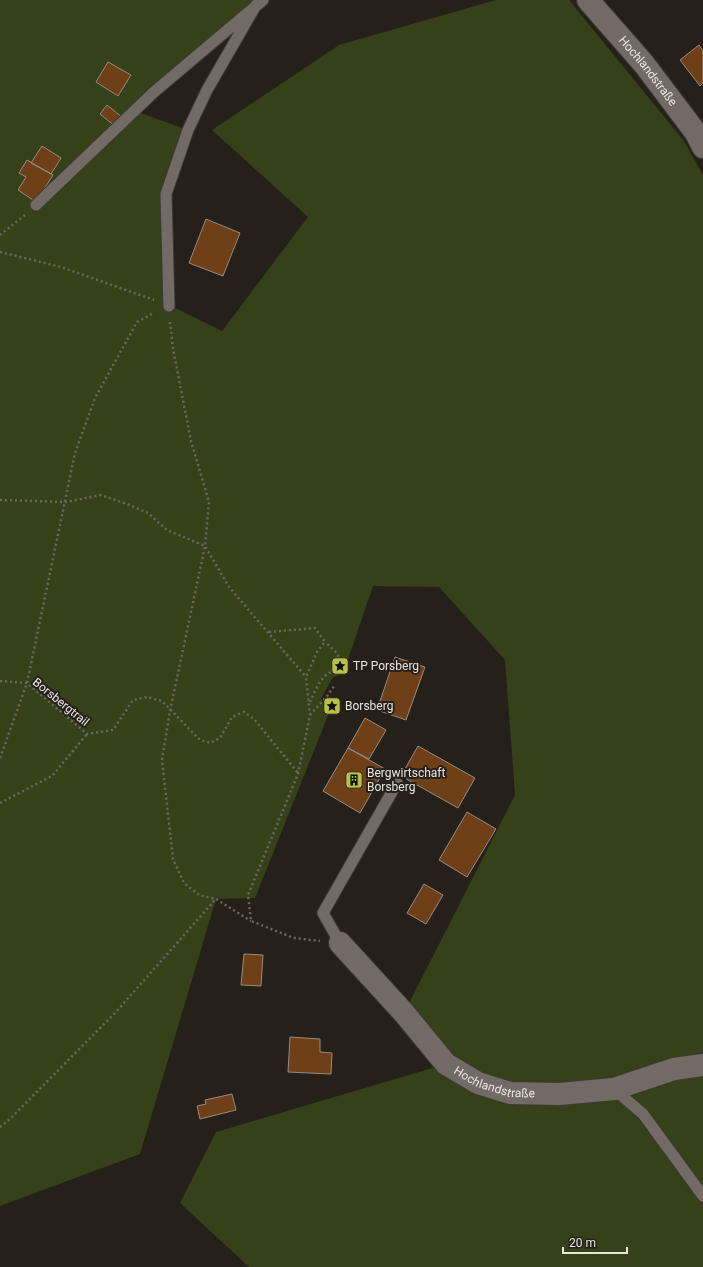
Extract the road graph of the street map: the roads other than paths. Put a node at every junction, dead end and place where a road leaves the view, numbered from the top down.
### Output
1 (588, 0) edge
2 (260, 2) edge
3 (703, 146) edge
4 (36, 205) road end
5 (169, 306) road end
6 (397, 783) dead end
7 (340, 943) joint
8 (703, 1065) edge
9 (614, 1088) junction
10 (703, 1196) edge

1 - 3 street, Hochlandstraße
2 - 4 lane
2 - 5 lane
6 - 7 lane
7 - 9 street, Hochlandstraße
8 - 9 street, Hochlandstraße
9 - 10 lane

